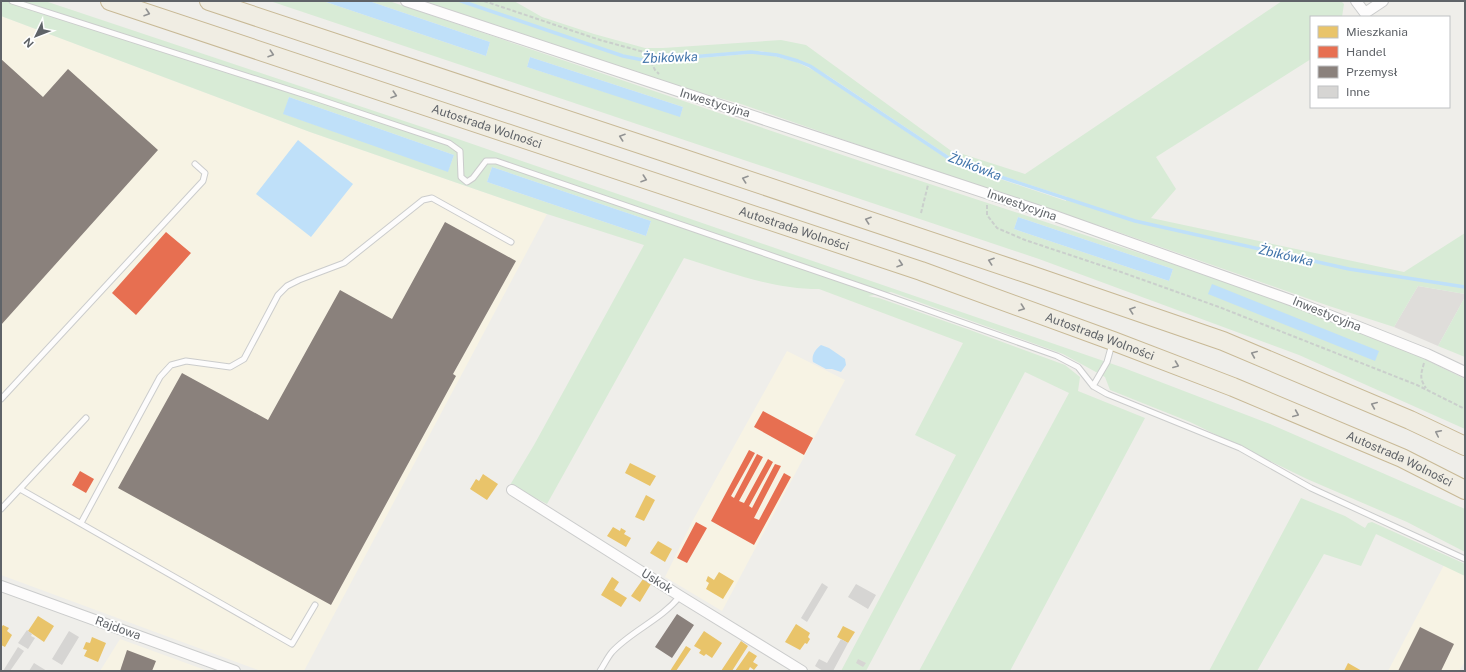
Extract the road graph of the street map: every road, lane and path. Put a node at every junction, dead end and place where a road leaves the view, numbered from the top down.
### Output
1 (12, 1) edge
2 (110, 1) edge
3 (209, 1) edge
4 (406, 1) edge
5 (484, 1) edge
6 (1356, 1) edge
7 (1383, 1) edge
8 (1364, 16) edge
9 (652, 63) dead end
10 (195, 164) dead end
11 (930, 175) junction
12 (987, 203) dead end
13 (921, 213) dead end
14 (511, 242) dead end
15 (1113, 341) junction
16 (1424, 363) dead end
17 (1465, 372) edge
18 (1093, 386) junction
19 (1427, 390) junction
20 (1, 399) edge
21 (1465, 409) edge
22 (86, 418) dead end
23 (1465, 446) edge
24 (20, 489) junction
25 (512, 490) dead end
26 (1465, 490) edge
27 (1, 509) edge
28 (81, 524) junction
29 (1465, 559) edge
30 (1, 586) edge
31 (680, 596) junction
32 (315, 605) dead end
33 (235, 671) edge
34 (600, 671) edge
35 (802, 671) edge

1 - 18 lane
2 -> 15 highway, Autostrada Wolności
23 -> 3 highway
4 - 11 street, Inwestycyjna
5 - 9 path
6 - 8 street
7 - 8 street
10 - 20 lane
11 - 13 path
11 - 17 street, Inwestycyjna
12 - 19 path
14 - 28 lane
15 - 18 lane
15 -> 26 highway, Autostrada Wolności
16 - 19 path
18 - 29 lane
19 - 21 path
22 - 24 lane
24 - 27 lane
24 - 28 lane
25 - 31 street, Uskok
28 - 32 lane
30 - 33 street, Rajdowa
31 - 34 lane
31 - 35 street, Uskok

